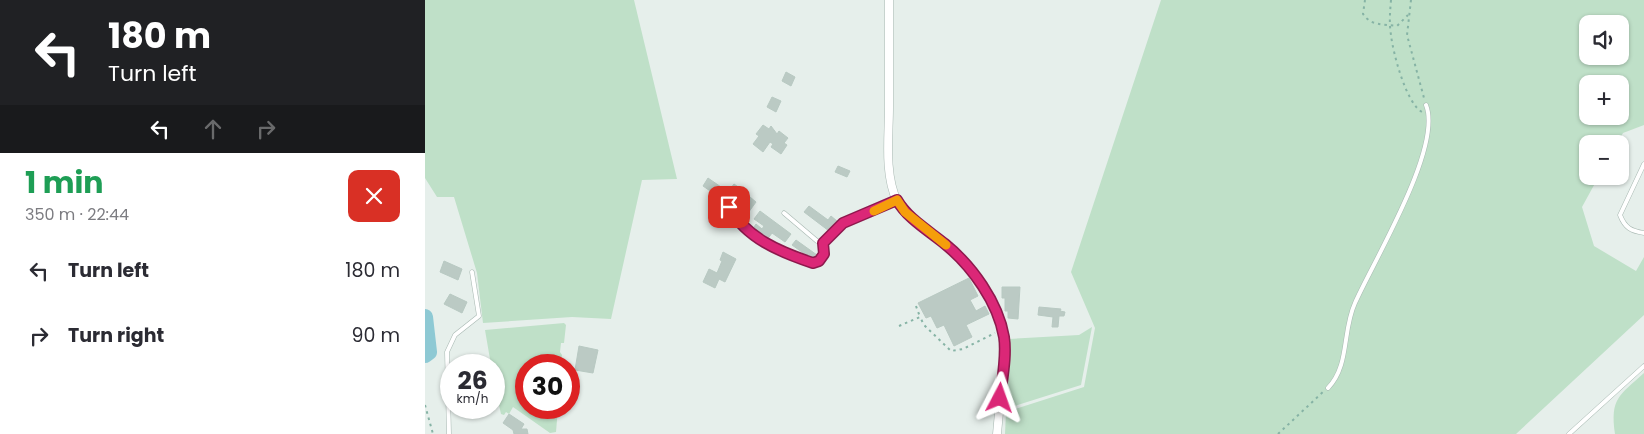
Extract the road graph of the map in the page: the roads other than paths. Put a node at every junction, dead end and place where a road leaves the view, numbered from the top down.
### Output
1 (889, 0) edge
2 (1426, 105) road end
3 (1644, 164) edge
4 (897, 200) junction
5 (729, 207) dead end
6 (784, 213) dead end
7 (1644, 233) edge
8 (823, 243) junction
9 (472, 272) dead end
10 (1644, 366) edge
11 (1328, 388) road end
12 (449, 434) edge
13 (997, 434) edge
14 (1569, 434) edge

1 - 4 street
2 - 11 lane
3 - 7 lane
4 - 8 lane
4 - 13 street
5 - 8 lane
6 - 8 lane
9 - 12 lane
10 - 14 lane

